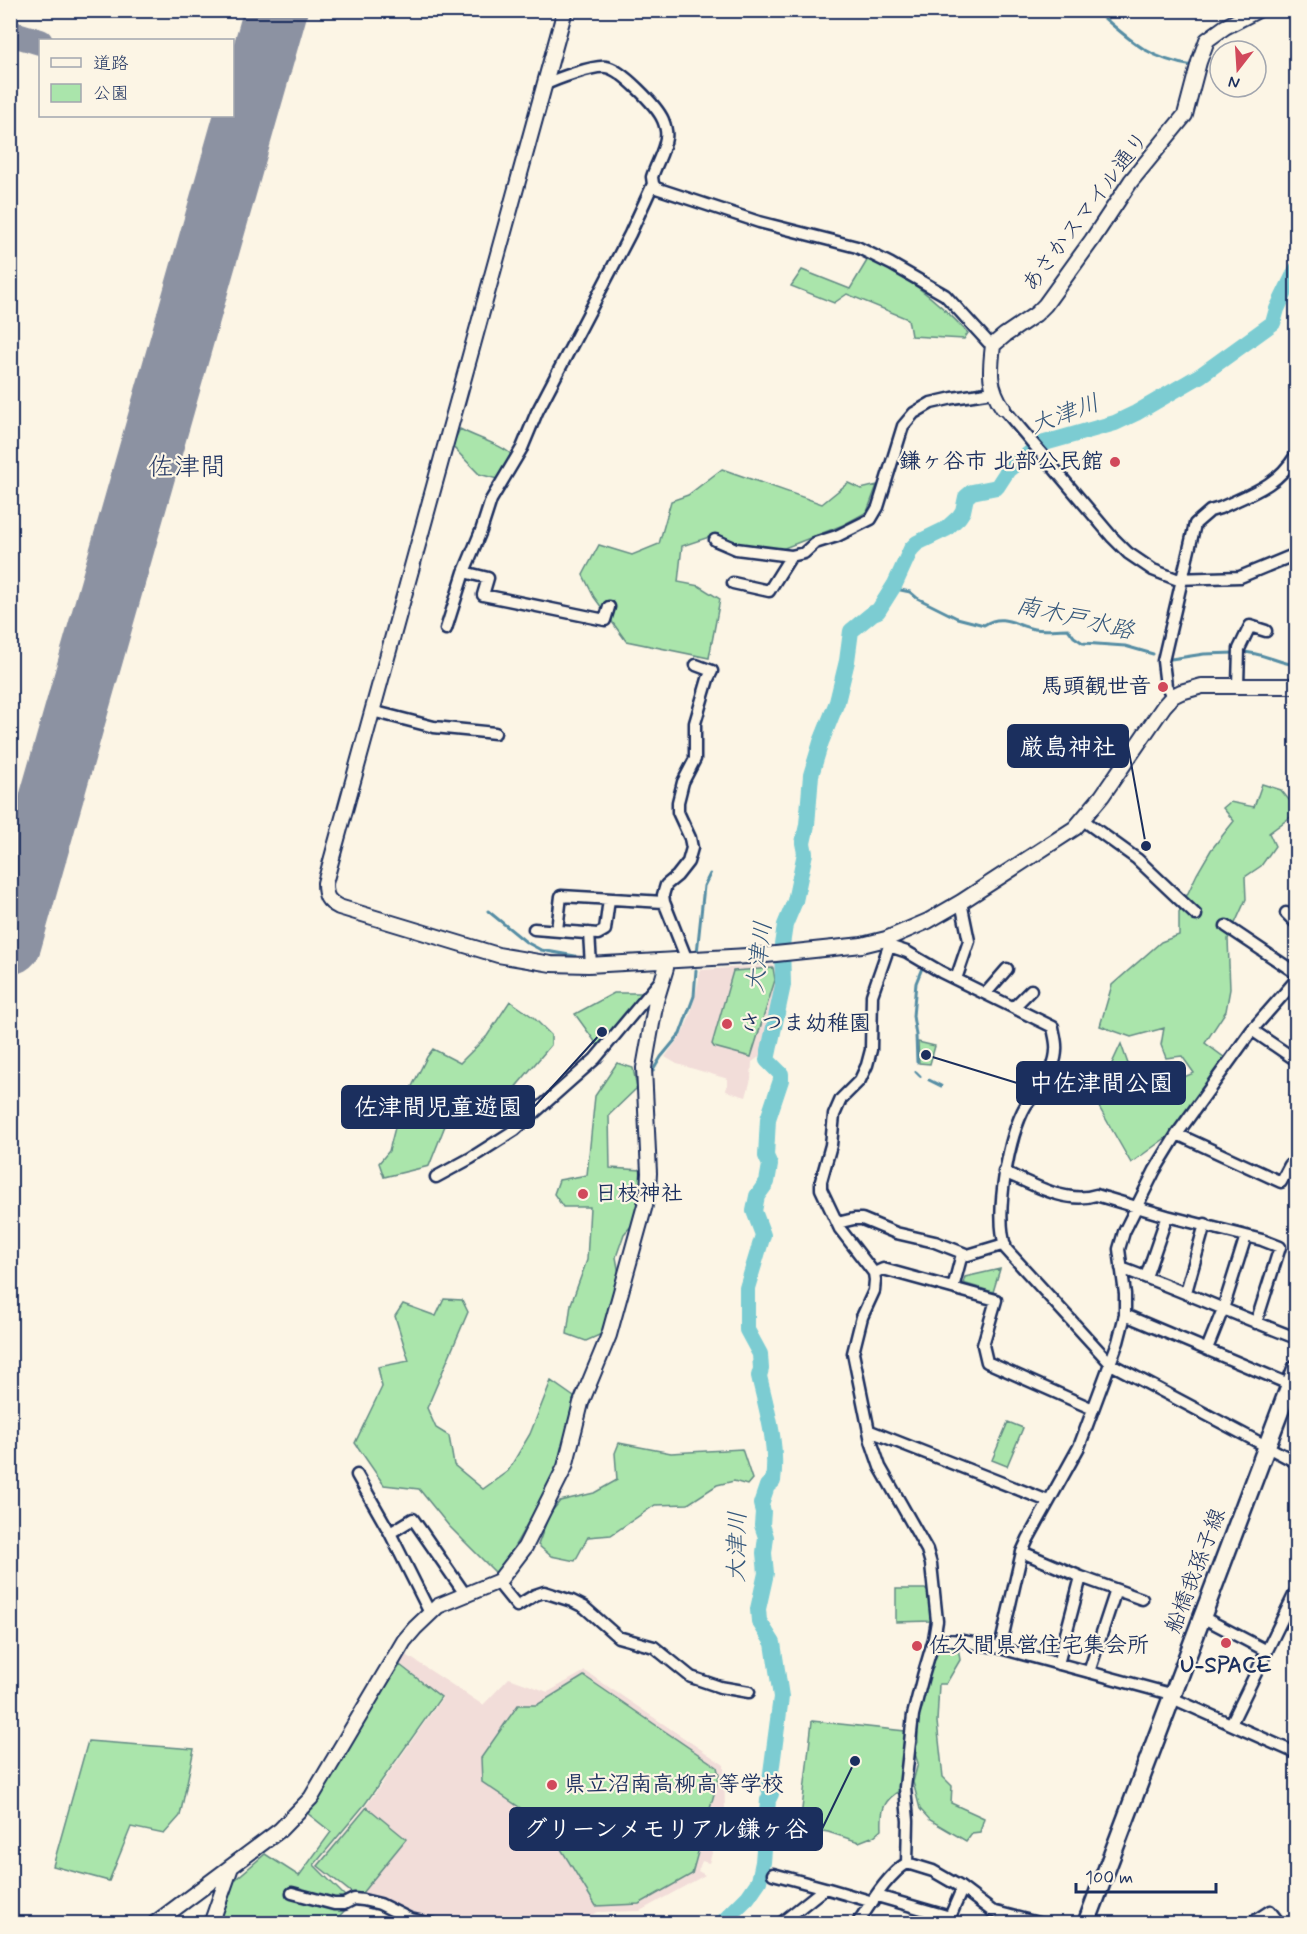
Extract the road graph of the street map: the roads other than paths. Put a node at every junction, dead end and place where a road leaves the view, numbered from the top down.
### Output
1 (565, 10) edge
2 (1258, 10) edge
3 (544, 85) junction
4 (653, 184) junction
5 (993, 345) junction
6 (993, 392) junction
7 (1004, 408) joint
8 (1296, 455) edge
9 (715, 540) dead end
10 (1296, 554) edge
11 (791, 556) junction
12 (464, 572) junction
13 (1183, 578) junction
14 (733, 584) dead end
15 (609, 607) dead end
16 (446, 629) dead end
17 (1266, 631) dead end
18 (696, 665) dead end
19 (1238, 685) junction
20 (1293, 687) edge
21 (1173, 696) junction
22 (372, 711) junction
23 (495, 733) dead end
24 (1083, 820) junction
25 (609, 899) junction
26 (664, 902) junction
27 (961, 902) junction
28 (1286, 913) dead end
29 (1196, 915) dead end
30 (1296, 923) edge
31 (1226, 926) dead end
32 (534, 929) dead end
33 (557, 930) junction
34 (589, 933) junction
35 (887, 943) junction
36 (687, 960) junction
37 (666, 961) junction
38 (591, 965) junction
39 (1007, 969) dead end
40 (1296, 973) edge
41 (663, 977) junction
42 (956, 979) junction
43 (1296, 980) edge
44 (1031, 990) dead end
45 (986, 993) junction
46 (1014, 1007) junction
47 (1252, 1030) junction
48 (1296, 1060) edge
49 (1177, 1134) junction
50 (1296, 1168) edge
51 (1004, 1172) junction
52 (436, 1177) dead end
53 (1138, 1207) junction
54 (1167, 1216) junction
55 (837, 1223) junction
56 (1205, 1224) junction
57 (1246, 1236) junction
58 (1005, 1244) junction
59 (962, 1254) junction
60 (1121, 1268) junction
61 (874, 1273) junction
62 (1146, 1277) junction
63 (953, 1288) junction
64 (1186, 1292) junction
65 (1223, 1309) junction
66 (1125, 1315) junction
67 (1256, 1323) junction
68 (1296, 1338) edge
69 (1207, 1349) junction
70 (1111, 1364) junction
71 (1296, 1368) edge
72 (1291, 1385) junction
73 (1093, 1409) junction
74 (870, 1431) junction
75 (1266, 1447) junction
76 (1296, 1462) edge
77 (357, 1475) dead end
78 (1048, 1501) junction
79 (390, 1533) junction
80 (1022, 1552) junction
81 (1081, 1577) junction
82 (499, 1581) junction
83 (1116, 1590) junction
84 (1296, 1591) edge
85 (465, 1594) junction
86 (1142, 1599) dead end
87 (430, 1613) junction
88 (1202, 1617) junction
89 (934, 1639) junction
90 (1000, 1648) junction
91 (1267, 1651) junction
92 (1058, 1664) junction
93 (1089, 1672) junction
94 (749, 1692) dead end
95 (1172, 1698) junction
96 (1231, 1724) junction
97 (1296, 1753) edge
98 (907, 1863) junction
99 (231, 1867) junction
100 (773, 1874) dead end
101 (825, 1888) junction
102 (962, 1890) junction
103 (292, 1893) dead end
104 (875, 1899) junction
105 (951, 1920) edge
106 (154, 1923) edge
107 (211, 1923) edge
108 (433, 1923) edge
109 (780, 1923) edge
110 (857, 1923) edge
111 (1042, 1923) edge
112 (1086, 1923) edge
113 (1250, 1923) edge
114 (1280, 1923) edge

1 - 3 street
2 - 5 street, あさかスマイル通り
3 - 4 street
3 - 22 street
4 - 5 street
4 - 12 street
5 - 6 street
6 - 7 street
6 - 11 street
7 - 13 street
8 - 13 street
9 - 11 street
10 - 13 street
11 - 14 street
12 - 15 street
12 - 16 street
13 - 21 street
17 - 19 street
18 - 26 street
19 - 20 street
19 - 21 street
21 - 24 street
22 - 23 street
22 - 38 street
24 - 27 street
24 - 29 street
25 - 26 street
25 - 33 street
25 - 34 street
26 - 36 street
27 - 35 street
27 - 42 street
28 - 30 street
31 - 40 street
32 - 33 street
33 - 34 street
34 - 38 street
35 - 36 street
35 - 42 street
35 - 55 street
36 - 37 street
37 - 38 street
37 - 41 street
39 - 45 street
41 - 52 street
41 - 82 street
42 - 45 street
43 - 47 street
44 - 46 street
45 - 46 street
46 - 51 street
47 - 48 street
47 - 49 street
49 - 50 street
49 - 53 street
51 - 53 street
51 - 58 street
53 - 54 street
53 - 60 street
54 - 56 street
54 - 62 street
55 - 59 street
55 - 61 street
56 - 57 street
56 - 64 street
57 - 65 street
57 - 67 street
58 - 59 street
58 - 70 street
59 - 63 street
60 - 62 street
60 - 66 street
61 - 63 street
61 - 74 street
62 - 64 street
63 - 73 street
64 - 65 street
65 - 67 street
65 - 69 street
66 - 69 street
66 - 70 street
67 - 68 street
69 - 72 street
70 - 73 street
70 - 75 street
71 - 72 main road, 船橋我孫子線
72 - 75 main road, 船橋我孫子線
73 - 78 street
74 - 78 street
74 - 89 street
75 - 76 street
75 - 88 main road, 船橋我孫子線
77 - 79 street
78 - 80 street
79 - 85 street
79 - 87 street
80 - 81 street
80 - 90 street
81 - 83 street
81 - 92 street
82 - 85 street
82 - 94 street
83 - 86 street
83 - 93 street
84 - 91 street
85 - 87 street
87 - 99 street
88 - 91 street
88 - 95 main road, 船橋我孫子線
89 - 90 street
89 - 98 street
90 - 92 street
91 - 96 street
92 - 93 street
93 - 95 street
95 - 96 street
95 - 112 main road, 船橋我孫子線
96 - 97 street
98 - 102 street
98 - 104 street
99 - 106 street
99 - 107 street
100 - 101 street
101 - 104 street
101 - 109 street
102 - 105 street
102 - 111 street
103 - 108 street
104 - 105 street
104 - 110 street
113 - 114 street

